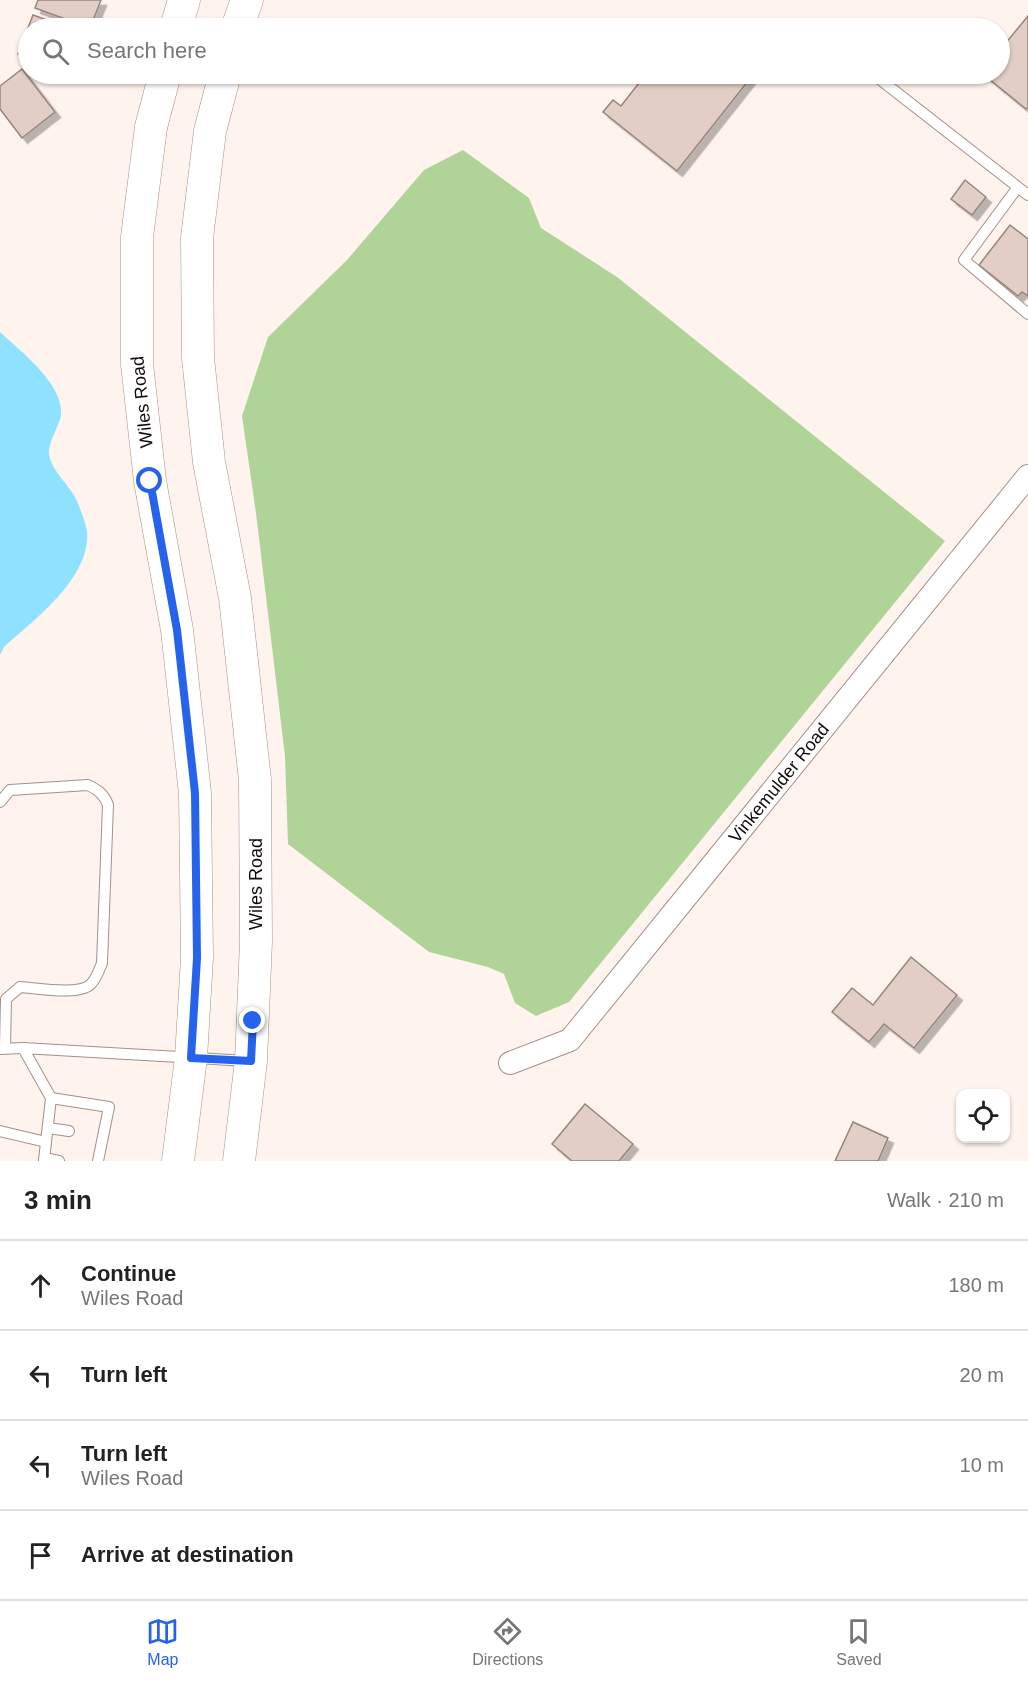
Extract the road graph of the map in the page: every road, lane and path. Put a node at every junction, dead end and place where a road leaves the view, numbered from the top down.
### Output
1 (184, 0) edge
2 (247, 0) edge
3 (179, 18) edge
4 (241, 18) edge
5 (162, 84) edge
6 (222, 84) edge
7 (886, 84) edge
8 (1018, 187) junction
9 (1028, 195) edge
10 (1028, 314) edge
11 (1028, 476) edge
12 (0, 802) edge
13 (3, 998) edge
14 (3, 1048) edge
15 (23, 1048) junction
16 (191, 1058) junction
17 (251, 1061) junction
18 (510, 1063) dead end
19 (51, 1098) junction
20 (48, 1128) junction
21 (0, 1131) edge
22 (69, 1131) dead end
23 (46, 1142) junction
24 (44, 1160) edge
25 (59, 1161) edge
26 (98, 1161) edge
27 (178, 1161) edge
28 (239, 1161) edge

1 - 3 main road
2 - 4 main road
5 - 16 main road, Wiles Road
6 - 17 main road, Wiles Road
7 - 8 lane
8 - 9 lane
8 - 10 lane
11 - 18 street, Vinkemulder Road
12 - 13 lane
13 - 14 lane
14 - 15 lane
15 - 16 lane
15 - 19 lane
16 - 17 lane
16 - 27 main road, Wiles Road
17 - 28 main road, Wiles Road
19 - 20 lane
19 - 26 lane
20 - 22 lane
20 - 23 lane
21 - 23 lane
23 - 24 lane
24 - 25 lane

